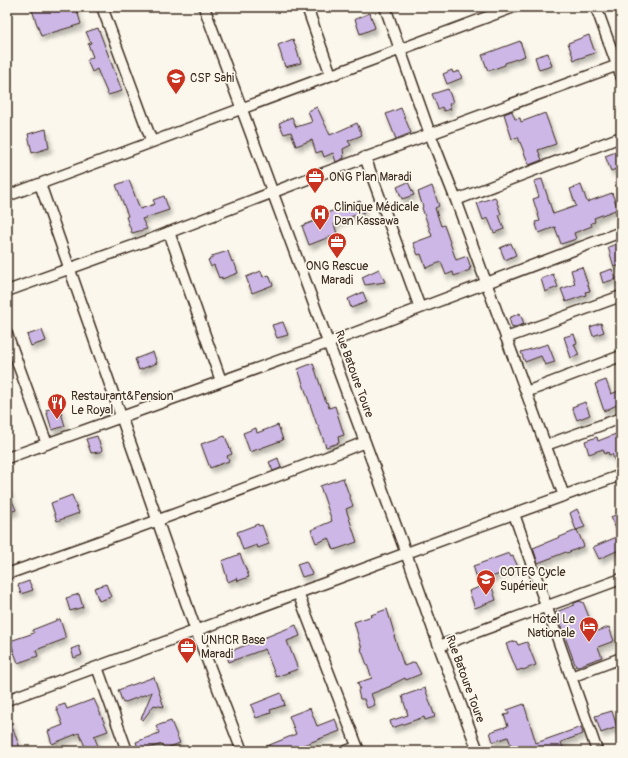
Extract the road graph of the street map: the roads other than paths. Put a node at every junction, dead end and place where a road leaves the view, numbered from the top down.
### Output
1 (102, 7) edge
2 (204, 7) edge
3 (307, 7) edge
4 (385, 7) edge
5 (514, 7) edge
6 (596, 7) edge
7 (400, 50) junction
8 (619, 64) edge
9 (331, 75) junction
10 (621, 76) edge
11 (241, 109) junction
12 (430, 134) junction
13 (621, 138) edge
14 (152, 142) junction
15 (365, 157) junction
16 (40, 184) junction
17 (272, 192) junction
18 (7, 196) edge
19 (456, 200) junction
20 (169, 232) junction
21 (621, 232) edge
22 (70, 269) junction
23 (486, 283) junction
24 (7, 291) edge
25 (621, 296) edge
26 (420, 308) junction
27 (7, 334) edge
28 (506, 338) junction
29 (328, 343) junction
30 (621, 356) edge
31 (221, 381) junction
32 (526, 392) junction
33 (121, 417) junction
34 (621, 418) edge
35 (365, 442) junction
36 (47, 444) junction
37 (546, 445) junction
38 (7, 458) edge
39 (621, 475) edge
40 (564, 496) junction
41 (514, 514) junction
42 (158, 521) junction
43 (406, 553) junction
44 (7, 574) edge
45 (621, 579) edge
46 (298, 593) junction
47 (546, 606) junction
48 (196, 631) junction
49 (439, 646) junction
50 (621, 658) edge
51 (97, 667) junction
52 (571, 677) junction
53 (7, 700) edge
54 (358, 749) edge
55 (127, 751) edge
56 (242, 751) edge
57 (346, 751) edge
58 (478, 751) edge
59 (597, 751) edge

1 - 14 street
2 - 11 street, Rue Batoure Toure
3 - 9 street
4 - 7 street
5 - 7 street
6 - 8 street
7 - 9 street
7 - 12 street
8 - 10 street
8 - 12 street
9 - 11 street
11 - 14 street
11 - 17 street, Rue Batoure Toure
12 - 15 street
12 - 19 street
13 - 19 street
14 - 16 street
15 - 17 street
15 - 26 street
16 - 18 street
16 - 22 street
17 - 20 street
17 - 29 street, Rue Batoure Toure
19 - 23 street
20 - 22 street
20 - 31 street
21 - 23 street
22 - 24 street
22 - 33 street
23 - 26 street
23 - 28 street
25 - 28 street
26 - 29 street
27 - 36 street
28 - 32 street
29 - 31 street
29 - 35 street, Rue Batoure Toure
30 - 32 street
31 - 33 street
32 - 37 street
33 - 36 street
33 - 42 street
34 - 37 street
35 - 42 street
35 - 43 street, Rue Batoure Toure
36 - 38 street
37 - 40 street
39 - 40 street
40 - 41 street
41 - 43 street
41 - 47 street
42 - 44 street
42 - 48 street
43 - 46 street
43 - 49 street, Rue Batoure Toure
45 - 47 street
46 - 48 street
46 - 54 street
47 - 49 street
47 - 52 street
48 - 51 street
48 - 56 street
49 - 58 street, Rue Batoure Toure
50 - 52 street
51 - 53 street
51 - 55 street
52 - 59 street
54 - 57 street

